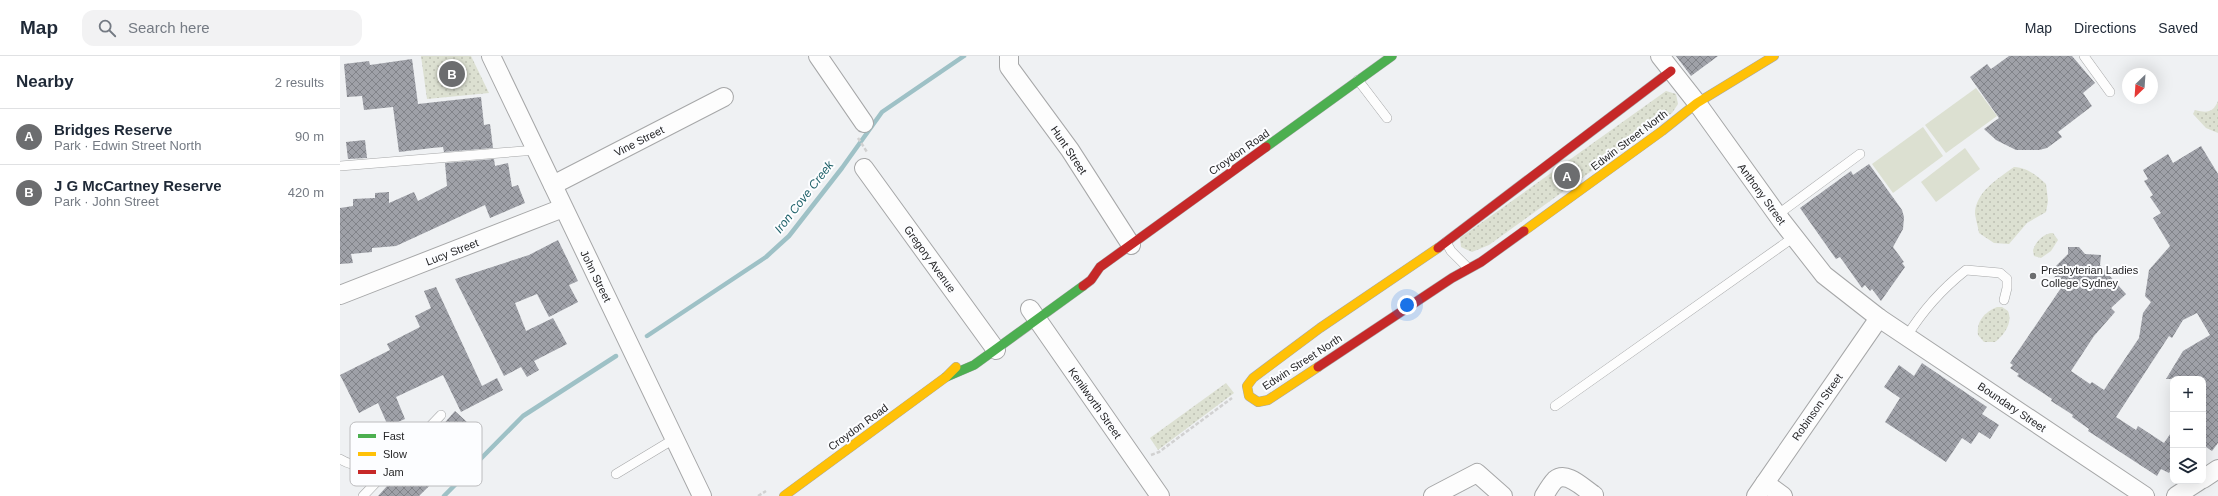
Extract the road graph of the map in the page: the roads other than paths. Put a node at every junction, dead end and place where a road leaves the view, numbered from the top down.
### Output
1 (491, 56) edge
2 (818, 56) edge
3 (1009, 56) edge
4 (1392, 56) edge
5 (1660, 56) edge
6 (1774, 56) edge
7 (2084, 56) edge
8 (1671, 71) junction
9 (1358, 80) junction
10 (2110, 92) dead end
11 (724, 97) dead end
12 (1697, 103) junction
13 (1387, 118) dead end
14 (860, 129) road end
15 (536, 150) junction
16 (1860, 154) dead end
17 (866, 160) road end
18 (340, 166) edge
19 (553, 185) junction
20 (563, 208) junction
21 (1777, 215) junction
22 (1794, 237) junction
23 (1446, 242) junction
24 (1131, 245) junction
25 (1100, 267) junction
26 (1469, 268) junction
27 (1084, 270) dead end
28 (340, 295) edge
29 (2004, 300) dead end
30 (1032, 312) junction
31 (1878, 318) junction
32 (1906, 336) junction
33 (989, 342) junction
34 (962, 360) dead end
35 (946, 377) junction
36 (1555, 406) dead end
37 (441, 415) dead end
38 (434, 422) edge
39 (674, 438) junction
40 (340, 459) edge
41 (350, 463) edge
42 (2218, 469) edge
43 (616, 474) dead end
44 (2206, 477) edge
45 (2194, 484) edge
46 (373, 486) edge
47 (1760, 490) edge
48 (1594, 495) edge
49 (363, 496) edge
50 (702, 496) edge
51 (784, 496) edge
52 (1160, 496) edge
53 (1433, 496) edge
54 (1503, 496) edge
55 (1544, 496) edge
56 (1784, 496) edge
57 (2145, 496) edge
58 (2176, 496) edge

1 - 15 street, John Street
2 - 14 street
3 - 24 street, Hunt Street
4 - 9 street, Croydon Road
5 - 8 street, Anthony Street
6 - 12 street, Edwin Street North
7 - 10 lane
8 - 12 street, Anthony Street
8 - 23 street, Edwin Street North
9 - 13 lane
9 - 24 street, Croydon Road
11 - 19 street, Vine Street
12 - 21 street, Anthony Street
12 - 26 street, Edwin Street North
15 - 18 lane
15 - 19 street, John Street
16 - 21 lane
17 - 33 street, Gregory Avenue
19 - 20 street, John Street
20 - 28 street, Lucy Street
20 - 39 street, John Street
21 - 22 street, Anthony Street
22 - 31 street, Anthony Street
22 - 36 lane
23 - 26 lane
23 - 26 street, Edwin Street North
24 - 25 street, Croydon Road
25 - 27 street, Croydon Road
25 - 30 street, Croydon Road
29 - 32 lane
30 - 33 street, Croydon Road
30 - 52 street, Kenilworth Street
31 - 32 street, Boundary Street
31 - 47 street, Robinson Street
32 - 57 street, Boundary Street
33 - 35 street, Croydon Road
34 - 35 street, Croydon Road
35 - 51 street, Croydon Road
37 - 38 lane
39 - 43 lane
39 - 50 street, John Street
40 - 41 lane
42 - 44 street
45 - 58 street
46 - 49 lane
47 - 56 street
48 - 55 street
53 - 54 street

